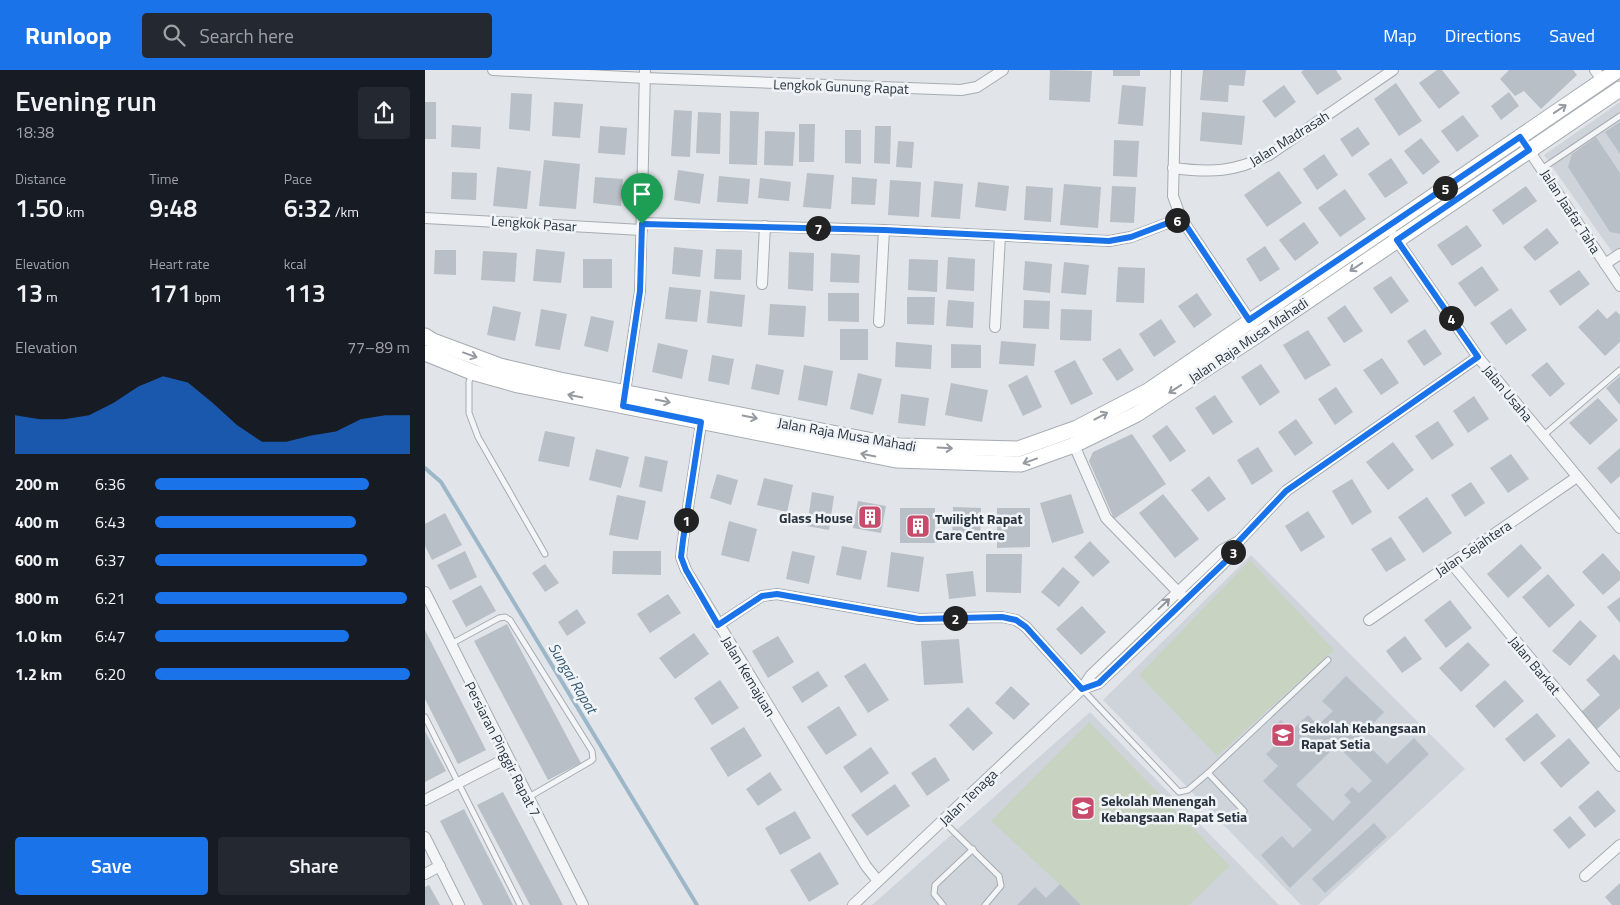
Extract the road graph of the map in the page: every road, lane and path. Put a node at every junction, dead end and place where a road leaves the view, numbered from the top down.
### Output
1 (493, 70) edge
2 (1003, 70) edge
3 (1176, 70) edge
4 (1393, 70) edge
5 (1619, 70) edge
6 (645, 74) edge
7 (1599, 75) edge
8 (1620, 89) edge
9 (1620, 116) edge
10 (1520, 137) junction
11 (1529, 150) junction
12 (1173, 168) junction
13 (1543, 168) junction
14 (425, 218) edge
15 (1181, 218) junction
16 (765, 226) junction
17 (642, 227) junction
18 (1387, 227) junction
19 (884, 230) junction
20 (999, 236) junction
21 (1397, 240) junction
22 (1620, 254) edge
23 (1605, 264) junction
24 (762, 284) dead end
25 (1620, 286) edge
26 (1249, 320) junction
27 (879, 322) dead end
28 (995, 327) dead end
29 (1259, 334) junction
30 (425, 336) edge
31 (425, 353) edge
32 (1478, 357) junction
33 (1620, 370) edge
34 (472, 372) junction
35 (624, 400) junction
36 (702, 415) junction
37 (1544, 435) junction
38 (1074, 445) junction
39 (1577, 477) junction
40 (1620, 528) edge
41 (1239, 541) junction
42 (545, 554) dead end
43 (1451, 563) junction
44 (1201, 569) junction
45 (1209, 577) junction
46 (425, 592) edge
47 (1177, 592) junction
48 (1185, 600) junction
49 (427, 604) edge
50 (1369, 620) dead end
51 (1143, 624) junction
52 (718, 625) junction
53 (1152, 633) junction
54 (1124, 643) junction
55 (450, 644) junction
56 (1132, 652) junction
57 (1328, 660) dead end
58 (1082, 689) junction
59 (425, 718) edge
60 (507, 758) junction
61 (1620, 766) edge
62 (1208, 773) junction
63 (458, 783) junction
64 (527, 798) junction
65 (425, 800) edge
66 (1244, 811) dead end
67 (943, 821) junction
68 (425, 836) edge
69 (1620, 845) edge
70 (973, 849) junction
71 (440, 866) junction
72 (425, 874) edge
73 (1585, 876) dead end
74 (878, 881) junction
75 (459, 905) edge
76 (520, 905) edge
77 (583, 905) edge
78 (853, 905) edge
79 (943, 905) edge
80 (985, 905) edge

1 - 6 street, Lengkok Gunung Rapat
2 - 6 street, Lengkok Gunung Rapat
3 - 12 street
4 - 12 street, Jalan Madrasah
5 - 7 main road, Jalan Raja Musa Mahadi
6 - 17 street
10 -> 7 main road, Jalan Raja Musa Mahadi
8 - 11 main road, Jalan Raja Musa Mahadi
9 - 13 lane
10 - 11 street, Jalan Jaafar Taha
10 - 18 main road, Jalan Raja Musa Mahadi
11 - 13 street, Jalan Jaafar Taha
11 - 21 main road, Jalan Raja Musa Mahadi
12 - 15 street
13 - 23 street, Jalan Jaafar Taha
14 - 17 street, Lengkok Pasar
15 - 20 street, Lengkok Pasar
15 - 26 street
16 - 17 street, Lengkok Pasar
16 - 19 street, Lengkok Pasar
16 - 24 street
17 - 35 street
18 - 21 street, Jalan Usaha
18 - 26 main road, Jalan Raja Musa Mahadi
19 - 20 street, Lengkok Pasar
19 - 27 street
20 - 28 street
21 -> 29 main road, Jalan Raja Musa Mahadi
21 - 32 street, Jalan Usaha
22 - 23 street
23 - 25 street, Jalan Jaafar Taha
26 - 29 street
36 -> 26 main road, Jalan Raja Musa Mahadi
29 -> 38 main road, Jalan Raja Musa Mahadi
30 -> 35 main road, Jalan Raja Musa Mahadi
31 - 34 main road, Jalan Raja Musa Mahadi
32 - 37 street, Jalan Usaha
32 - 41 street, Jalan Tenaga
33 - 37 lane
35 -> 34 main road, Jalan Raja Musa Mahadi
34 - 42 lane
35 - 36 main road, Jalan Raja Musa Mahadi
38 -> 36 main road, Jalan Raja Musa Mahadi
36 - 52 street, Jalan Kemajuan
37 - 39 street, Jalan Usaha
38 - 47 street
39 - 40 street, Jalan Usaha
39 - 43 street, Jalan Sejahtera
41 - 44 street, Jalan Tenaga
41 - 45 street, Jalan Tenaga
43 - 50 street, Jalan Sejahtera
43 - 61 street, Jalan Barkat
44 - 45 street
44 - 47 street, Jalan Tenaga
45 - 48 street, Jalan Tenaga
46 - 49 street, Persiaran Pinggir Rapat 7
47 - 48 street
51 -> 47 street, Jalan Tenaga
48 - 53 street, Jalan Tenaga
49 - 55 street, Persiaran Pinggir Rapat 7
51 - 53 street
51 - 54 street, Jalan Tenaga
52 - 58 street
52 - 74 street, Jalan Kemajuan
53 - 56 street, Jalan Tenaga
54 - 56 street
54 - 58 street, Jalan Tenaga
55 - 60 street, Persiaran Pinggir Rapat 7
55 - 64 lane
56 - 58 street, Jalan Tenaga
57 - 62 lane
58 - 62 lane
58 - 67 street, Jalan Tenaga
59 - 63 lane
60 - 63 street
60 - 64 street, Persiaran Pinggir Rapat 7
62 - 66 lane
63 - 65 street
63 - 76 lane
64 - 77 street, Persiaran Pinggir Rapat 7
67 - 70 lane
67 - 74 street, Jalan Tenaga
68 - 71 street
69 - 73 street
70 - 79 lane
70 - 80 lane
71 - 72 street
71 - 75 street
74 - 78 street, Jalan Tenaga

